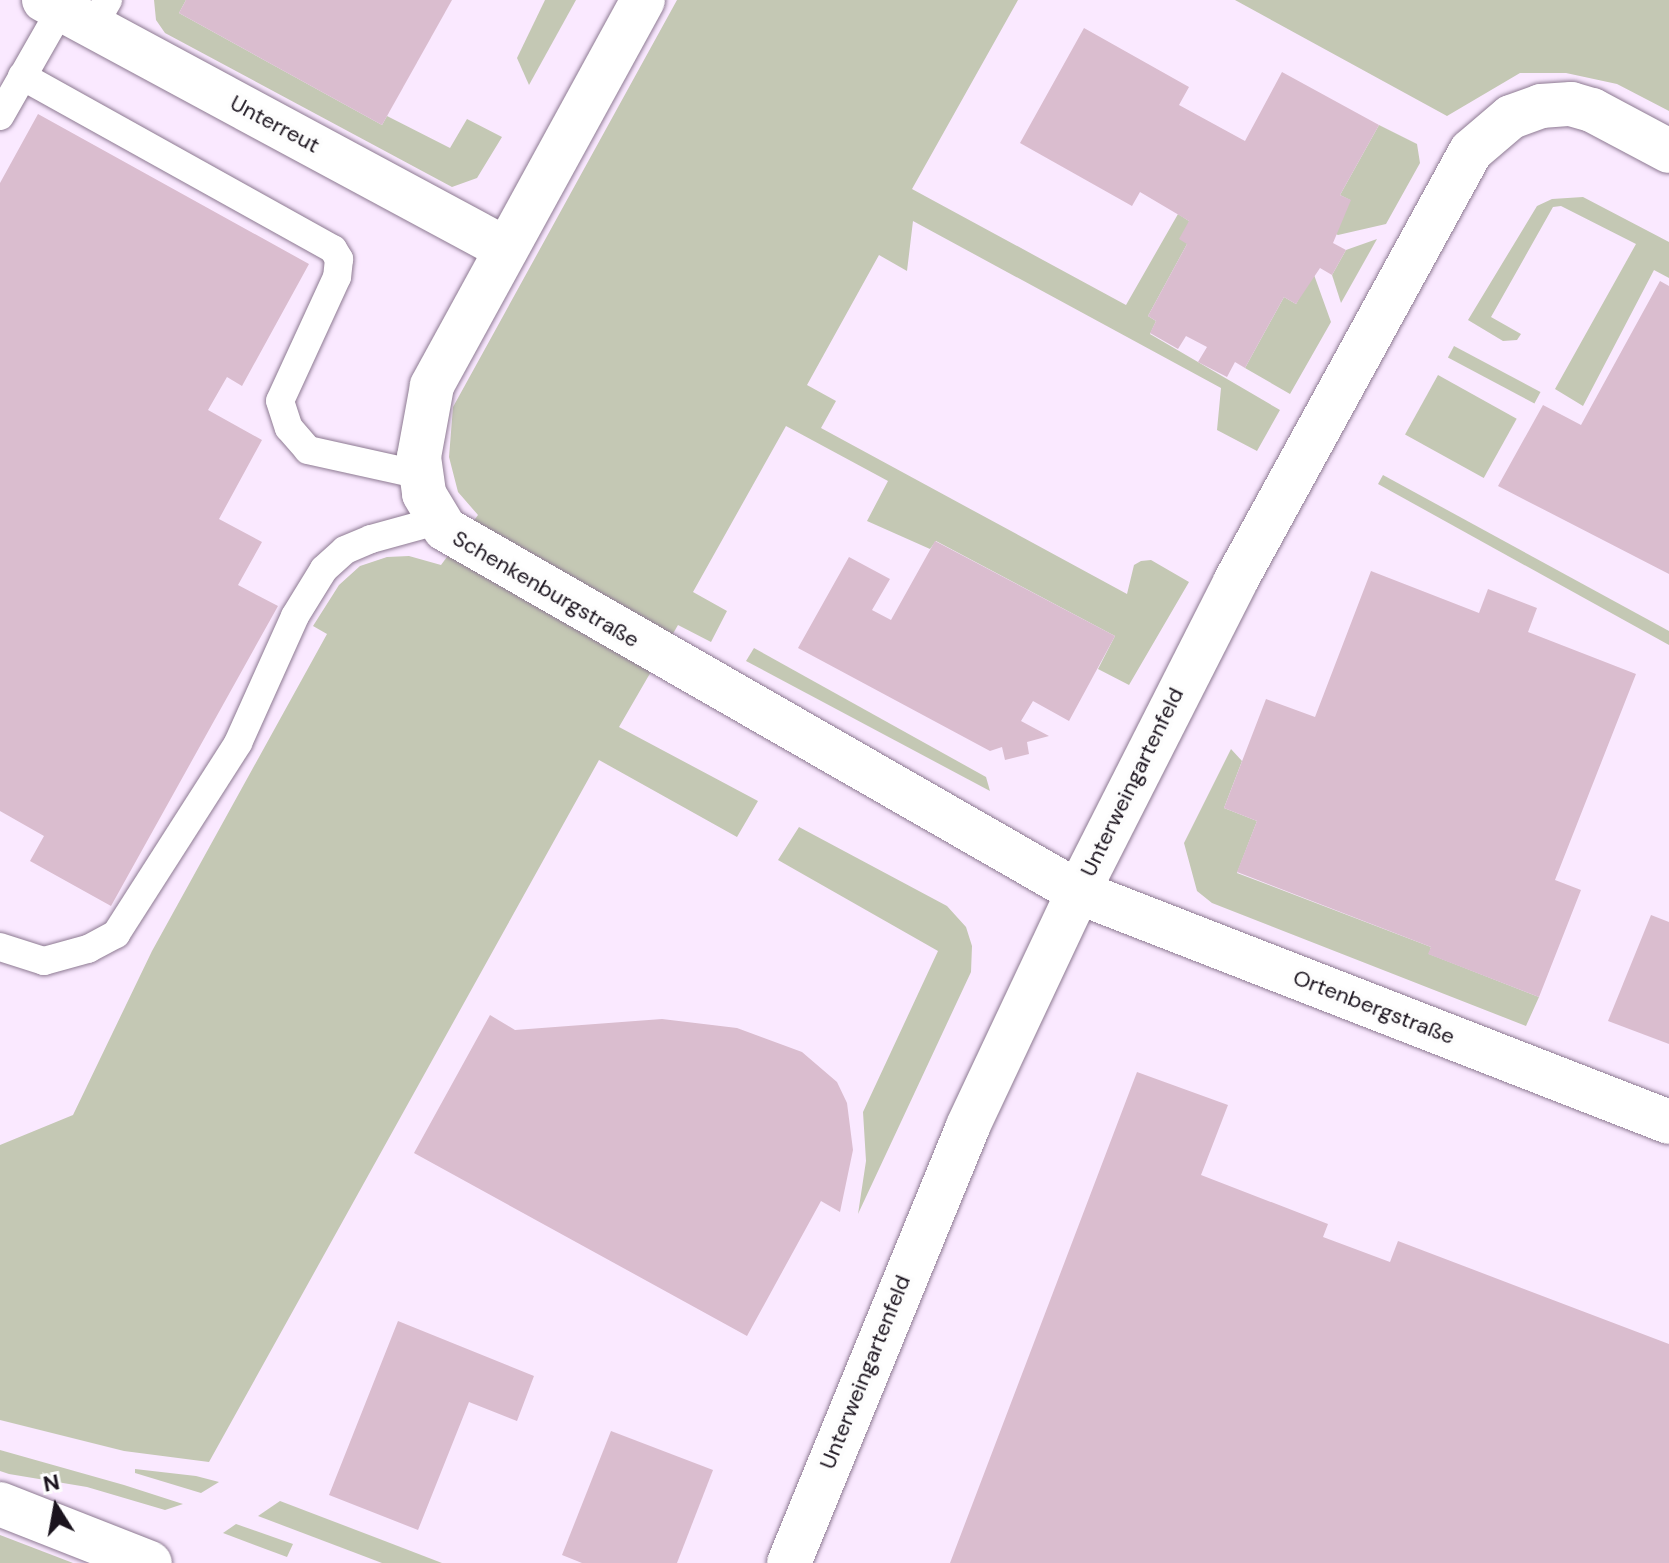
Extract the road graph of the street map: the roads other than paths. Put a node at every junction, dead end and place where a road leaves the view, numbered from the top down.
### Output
1 (643, 0) edge
2 (77, 9) edge
3 (22, 76) junction
4 (0, 116) edge
5 (1669, 151) edge
6 (506, 249) junction
7 (421, 475) junction
8 (437, 521) junction
9 (1078, 892) junction
10 (0, 947) edge
11 (1669, 1122) edge
12 (0, 1504) edge
13 (150, 1563) edge
14 (789, 1563) edge

1 - 6 street, Schenkenburgstraße
2 - 3 lane
2 - 6 street, Unterreut
3 - 4 lane
3 - 7 lane
5 - 9 street, Unterweingartenfeld
6 - 7 street, Schenkenburgstraße
7 - 8 street, Schenkenburgstraße
8 - 9 street, Schenkenburgstraße
8 - 10 lane
9 - 11 street, Ortenbergstraße
9 - 14 street, Unterweingartenfeld
12 - 13 street

